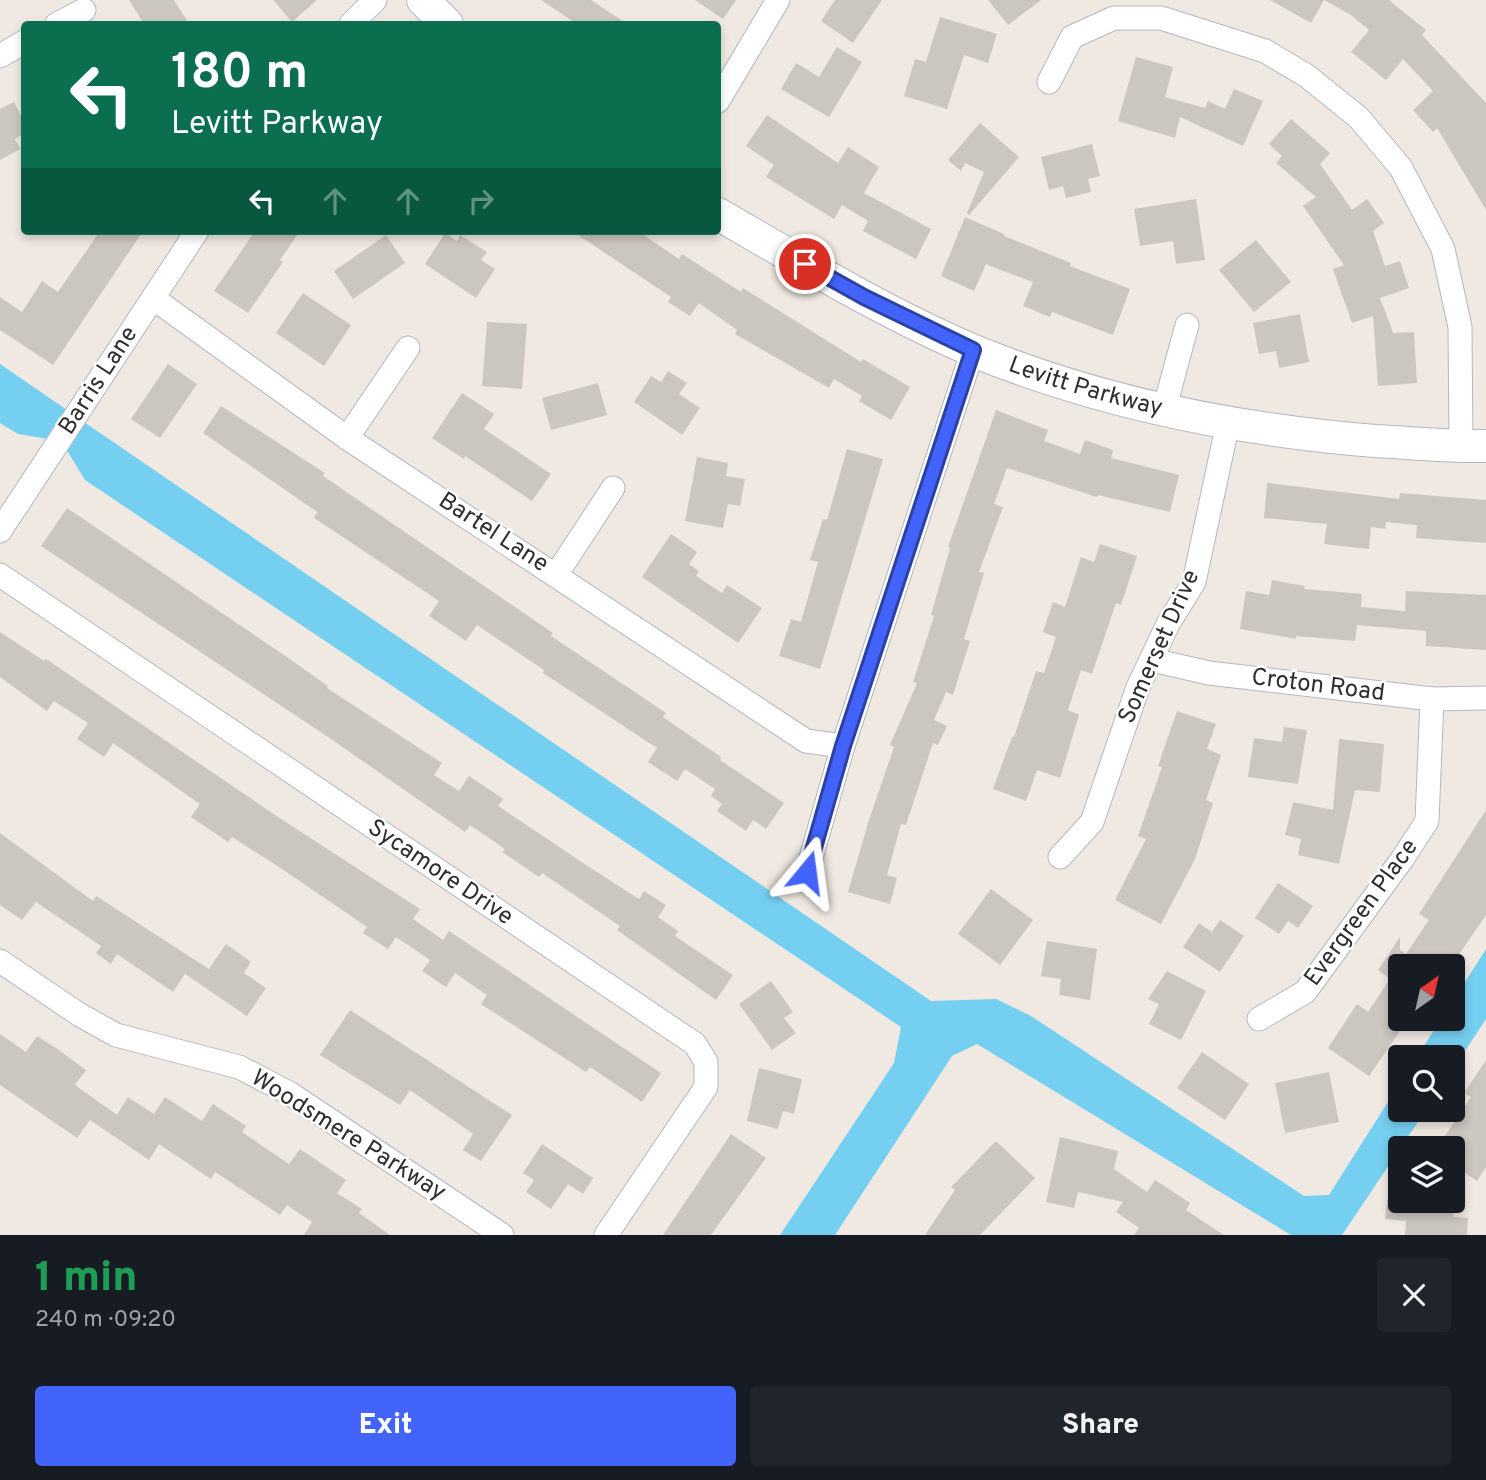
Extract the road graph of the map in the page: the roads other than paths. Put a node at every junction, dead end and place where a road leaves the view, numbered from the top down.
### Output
1 (375, 0) edge
2 (423, 0) edge
3 (778, 0) edge
4 (85, 11) edge
5 (63, 21) edge
6 (354, 21) edge
7 (444, 21) edge
8 (21, 45) edge
9 (0, 56) edge
10 (1049, 82) dead end
11 (721, 96) edge
12 (721, 216) edge
13 (194, 235) edge
14 (153, 298) junction
15 (1187, 325) dead end
16 (408, 348) dead end
17 (973, 350) junction
18 (1164, 410) junction
19 (1228, 423) junction
20 (347, 438) junction
21 (1473, 446) edge
22 (613, 488) dead end
23 (0, 531) edge
24 (0, 575) edge
25 (556, 575) junction
26 (1152, 660) junction
27 (1486, 698) edge
28 (1432, 699) junction
29 (843, 746) junction
30 (1060, 857) dead end
31 (807, 872) dead end
32 (0, 961) edge
33 (1259, 1019) dead end
34 (502, 1235) edge
35 (606, 1235) edge

1 - 6 street
2 - 7 street
3 - 11 street
4 - 5 street
8 - 9 street
10 - 21 street
12 - 17 street, Levitt Parkway
13 - 14 street, Barris Lane
14 - 20 street, Bartel Lane
14 - 23 street, Barris Lane
15 - 18 street
16 - 20 street
17 - 18 street, Levitt Parkway
17 - 29 street
18 - 19 street, Levitt Parkway
19 - 21 street, Levitt Parkway
19 - 26 street, Somerset Drive
20 - 25 street, Bartel Lane
22 - 25 street
24 - 35 street, Sycamore Drive
25 - 29 street, Bartel Lane
26 - 28 street, Croton Road
26 - 30 street, Somerset Drive
27 - 28 street, Croton Road
28 - 33 street, Evergreen Place
29 - 31 street
32 - 34 street, Woodsmere Parkway

